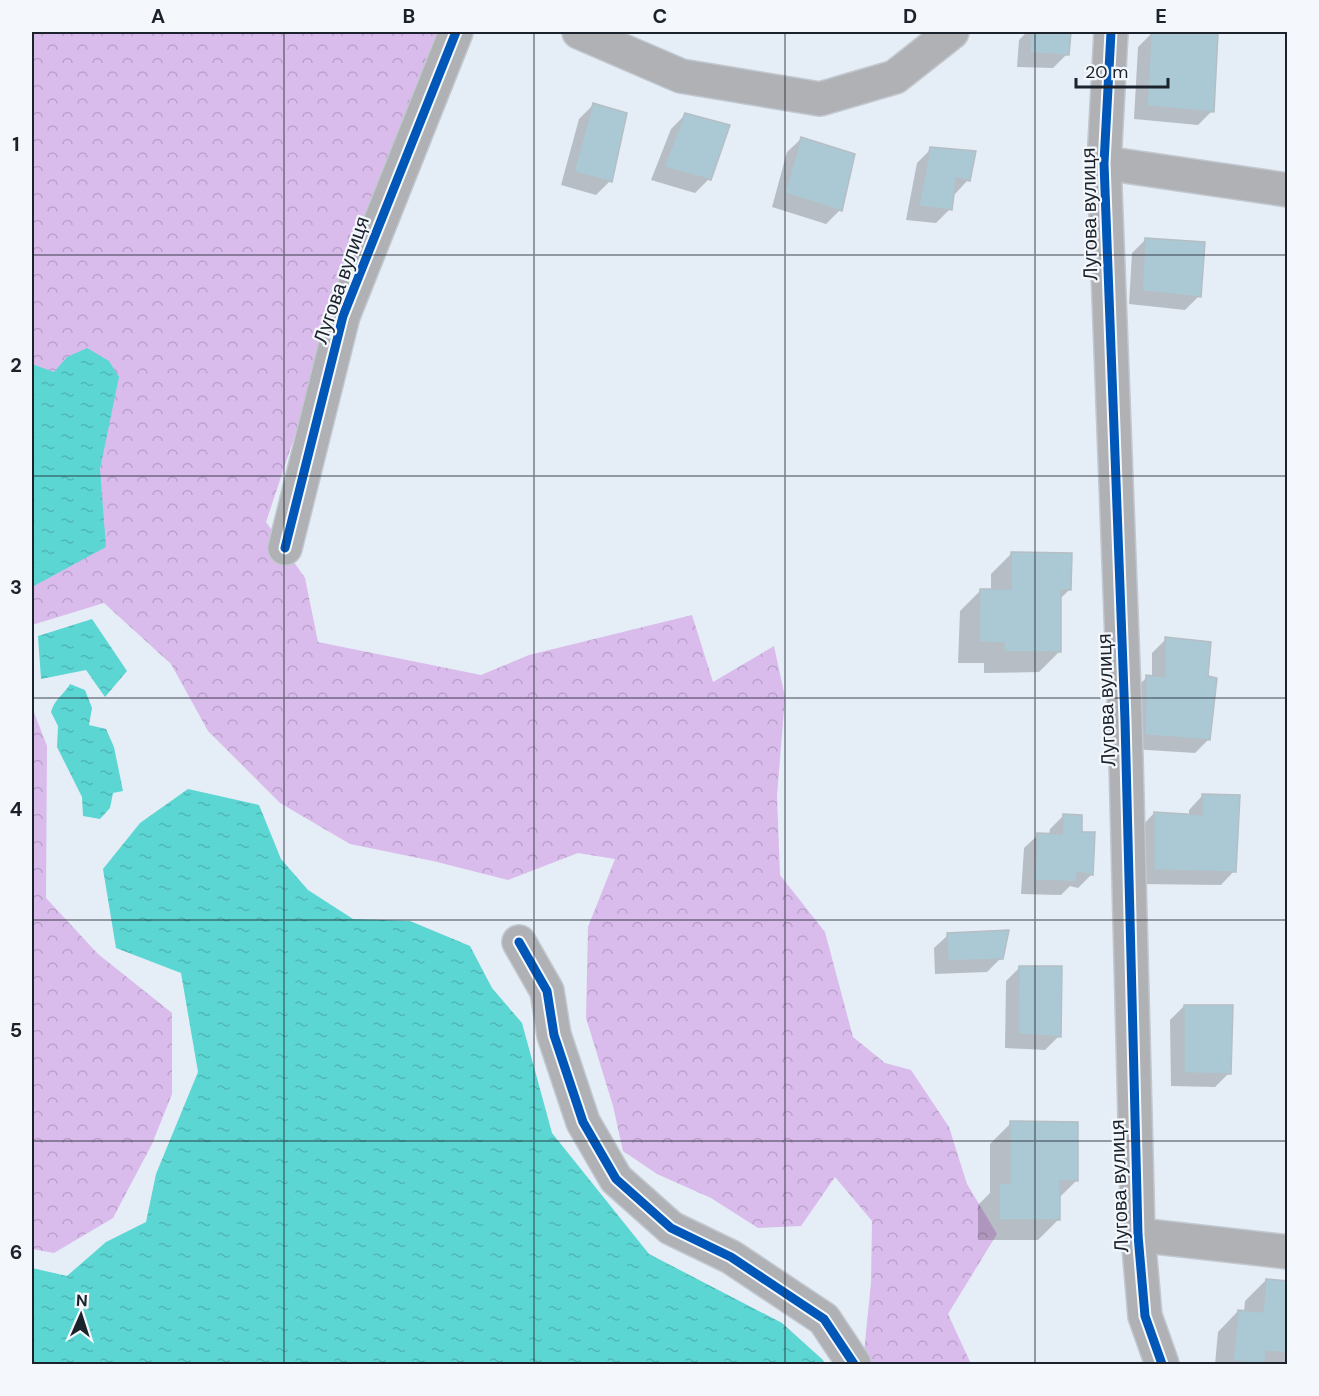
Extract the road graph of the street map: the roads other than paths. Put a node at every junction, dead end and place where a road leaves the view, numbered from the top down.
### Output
1 (456, 32) edge
2 (579, 32) edge
3 (952, 32) edge
4 (1111, 32) edge
5 (1104, 163) junction
6 (1287, 190) edge
7 (285, 548) dead end
8 (519, 942) dead end
9 (1137, 1235) junction
10 (1287, 1252) edge
11 (854, 1365) edge
12 (1162, 1365) edge

1 - 7 street, Лугова вулиця
2 - 3 street
4 - 5 street, Лугова вулиця
5 - 6 street, Лугова вулиця
5 - 9 street, Лугова вулиця
8 - 11 street
9 - 10 street, Лугова вулиця
9 - 12 street, Лугова вулиця

